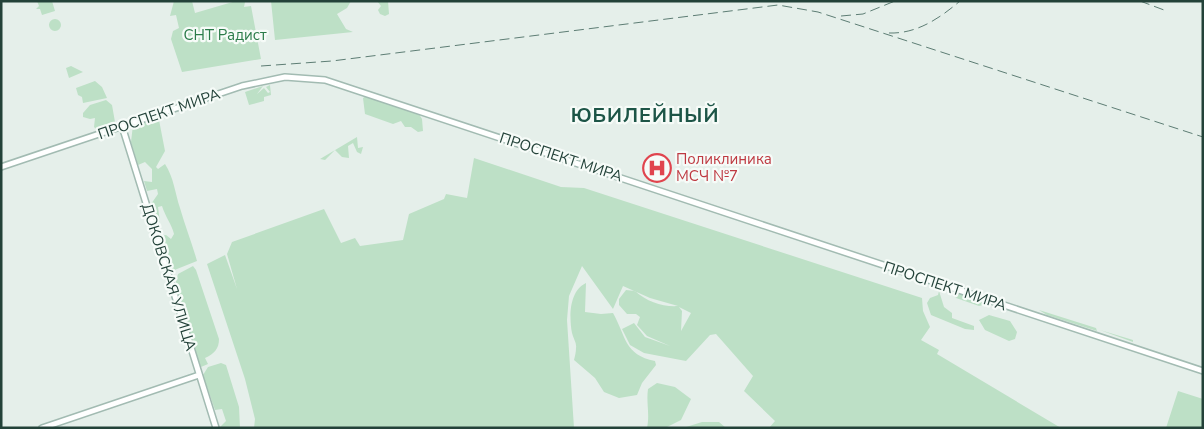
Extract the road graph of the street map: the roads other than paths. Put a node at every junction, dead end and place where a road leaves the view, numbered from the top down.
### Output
1 (122, 126) junction
2 (1, 167) edge
3 (1203, 371) edge
4 (199, 375) junction
5 (42, 428) edge
6 (216, 428) edge

1 - 2 street, ПРОСПЕКТ МИРА
1 - 3 street, ПРОСПЕКТ МИРА
1 - 4 street, ДОКОВСКАЯ УЛИЦА
4 - 5 street
4 - 6 street, ДОКОВСКАЯ УЛИЦА

